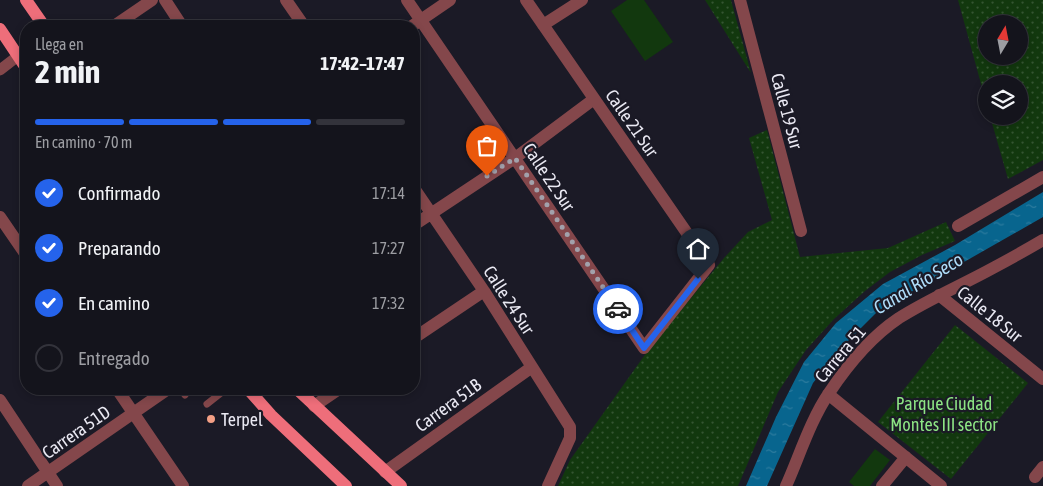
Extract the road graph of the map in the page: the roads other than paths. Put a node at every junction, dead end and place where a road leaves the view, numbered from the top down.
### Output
1 (26, 0) edge
2 (152, 0) edge
3 (164, 0) edge
4 (286, 0) edge
5 (407, 0) edge
6 (450, 0) edge
7 (526, 0) edge
8 (582, 0) edge
9 (740, 0) edge
10 (40, 20) edge
11 (123, 20) edge
12 (178, 20) edge
13 (300, 20) edge
14 (415, 20) edge
15 (420, 20) edge
16 (543, 25) junction
17 (420, 28) edge
18 (0, 29) edge
19 (18, 56) junction
20 (20, 59) edge
21 (0, 70) edge
22 (594, 98) junction
23 (515, 158) junction
24 (1043, 177) edge
25 (420, 197) edge
26 (431, 214) junction
27 (0, 216) edge
28 (420, 222) edge
29 (958, 226) dead end
30 (802, 231) dead end
31 (1043, 240) edge
32 (20, 246) edge
33 (484, 291) junction
34 (939, 295) junction
35 (420, 334) edge
36 (644, 348) joint
37 (532, 367) junction
38 (1043, 379) edge
39 (828, 394) junction
40 (121, 395) edge
41 (159, 395) edge
42 (218, 395) edge
43 (253, 395) edge
44 (302, 395) edge
45 (330, 395) edge
46 (0, 400) edge
47 (207, 404) dead end
48 (314, 406) junction
49 (133, 413) junction
50 (906, 457) junction
51 (1043, 467) edge
52 (48, 472) junction
53 (385, 472) junction
54 (1035, 477) dead end
55 (28, 486) edge
56 (57, 486) edge
57 (183, 486) edge
58 (346, 486) edge
59 (401, 486) edge
60 (548, 486) edge
61 (786, 486) edge
62 (882, 486) edge
63 (941, 486) edge

1 - 10 main road
2 - 11 street
3 - 12 street
4 - 13 street
5 - 14 street, Calle 22 Sur
6 - 15 street
7 - 16 street, Calle 21 Sur
8 - 16 street
9 - 30 street, Calle 19 Sur
16 - 22 street, Calle 21 Sur
17 - 23 street, Calle 22 Sur
18 - 19 main road
19 - 20 main road
19 - 21 street
22 - 23 street
22 - 36 street, Calle 21 Sur
23 - 26 street
23 - 36 street, Calle 22 Sur
24 - 29 street
25 - 26 street, Calle 24 Sur
26 - 28 street
26 - 33 street, Calle 24 Sur
27 - 32 street
31 - 34 street, Carrera 51
33 - 35 street
33 - 37 street, Calle 24 Sur
34 - 38 street, Calle 18 Sur
34 - 39 street, Carrera 51
37 - 53 street, Carrera 51B
37 - 60 street, Calle 24 Sur
39 - 50 street
39 - 61 street, Carrera 51
40 - 49 street
41 - 49 street, Carrera 51D
42 - 47 lane
43 - 58 main road
44 - 48 main road
45 - 48 street
46 - 52 street
48 - 53 main road
49 - 52 street, Carrera 51D
49 - 57 street
50 - 62 street
50 - 63 street
51 - 54 street
52 - 55 street, Carrera 51D
52 - 56 street
53 - 59 main road

